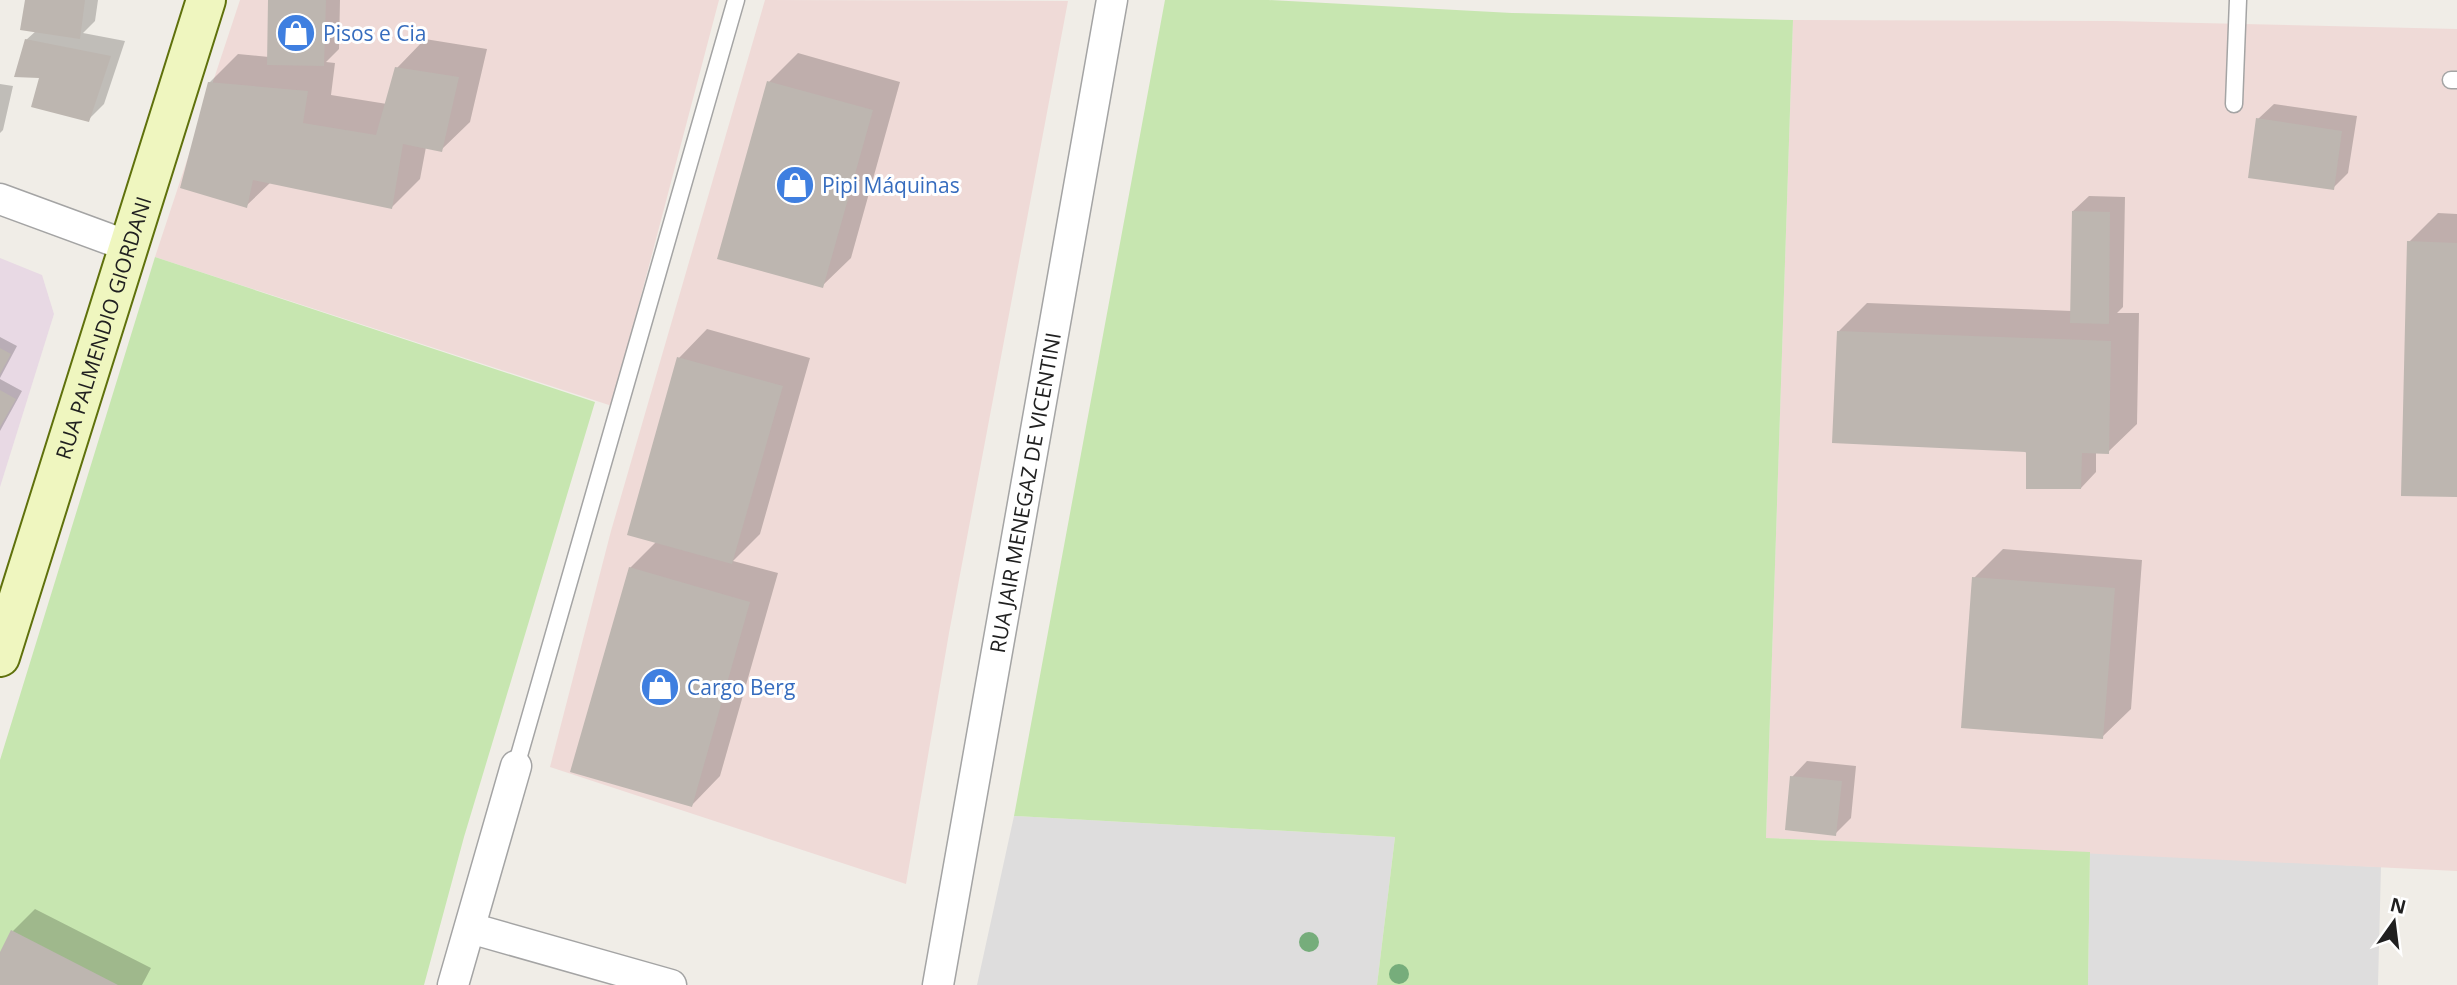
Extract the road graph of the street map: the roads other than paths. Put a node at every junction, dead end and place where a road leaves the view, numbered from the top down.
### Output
1 (206, 0) edge
2 (736, 0) edge
3 (1112, 0) edge
4 (2238, 0) edge
5 (2234, 104) dead end
6 (0, 199) edge
7 (128, 246) junction
8 (0, 657) edge
9 (516, 766) joint
10 (470, 928) junction
11 (453, 985) edge
12 (671, 985) edge
13 (938, 985) edge

1 - 7 street, RUA PALMENDIO GIORDANI
2 - 9 lane
3 - 13 street, RUA JAIR MENEGAZ DE VICENTINI
4 - 5 lane
6 - 7 street
7 - 8 street, RUA PALMENDIO GIORDANI
9 - 10 street
10 - 11 street
10 - 12 street

